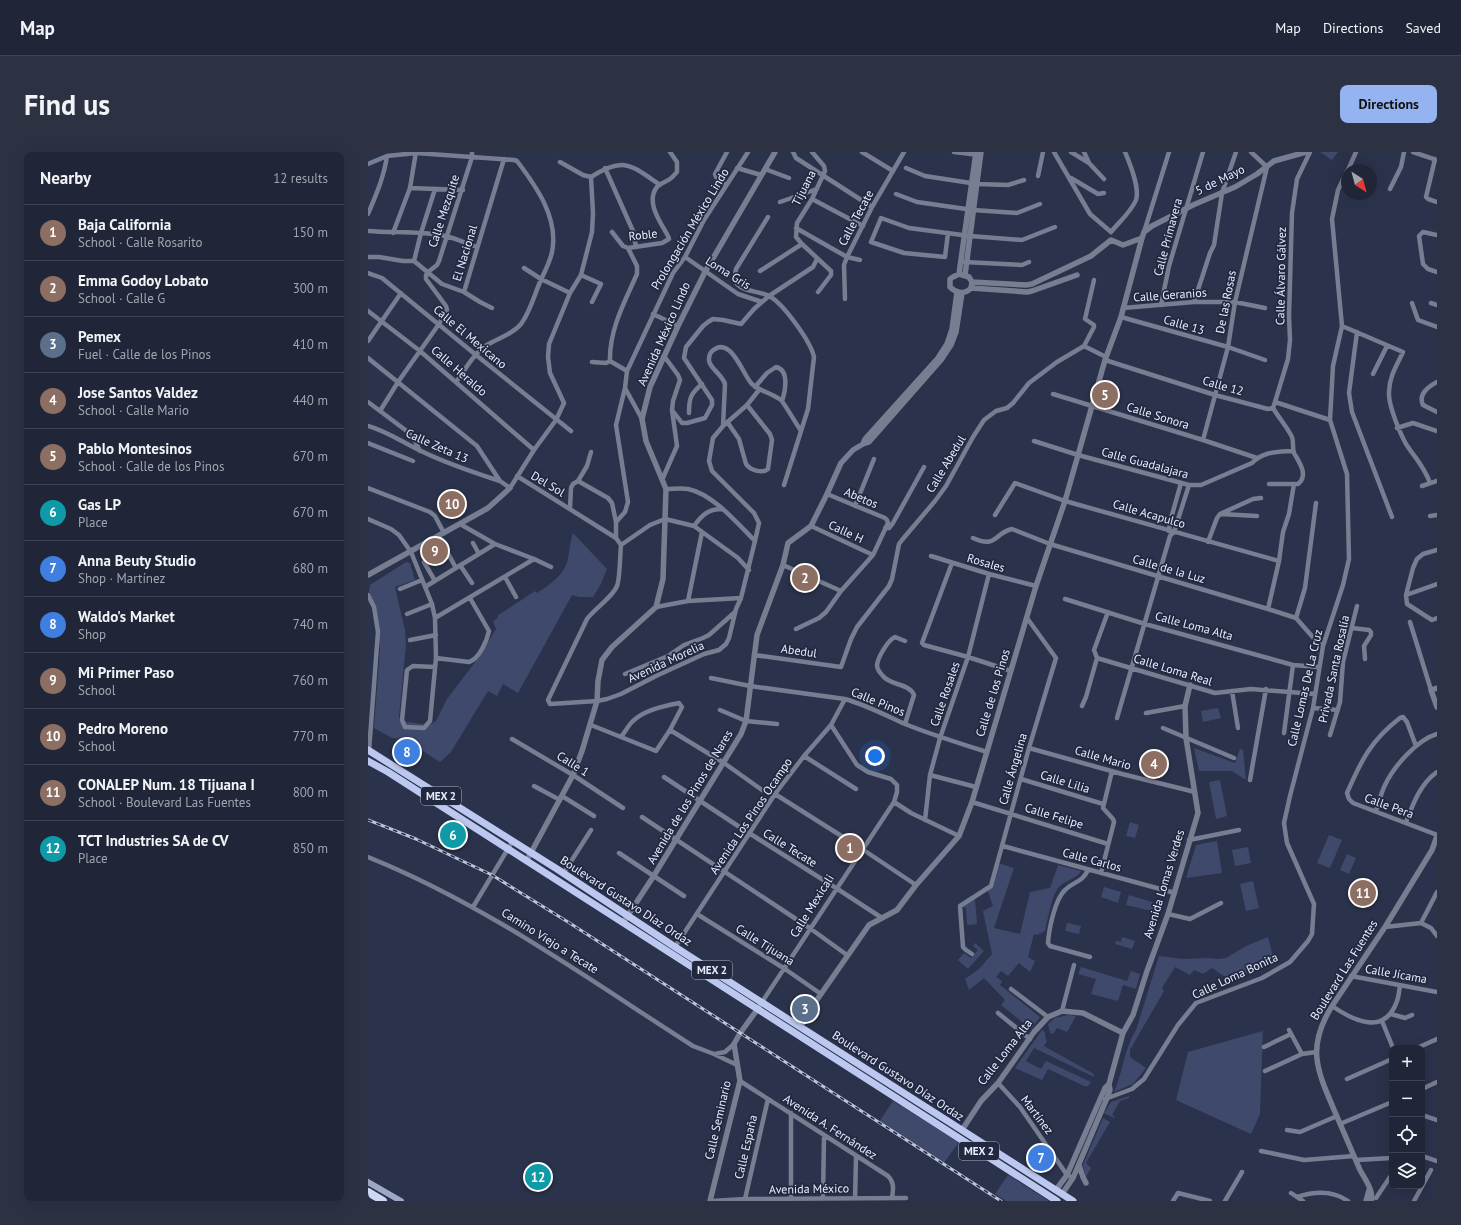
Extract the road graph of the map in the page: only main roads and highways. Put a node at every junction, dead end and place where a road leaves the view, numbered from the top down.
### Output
1 (368, 751) edge
2 (368, 761) edge
3 (906, 1094) junction
4 (901, 1101) junction
5 (368, 1182) edge
6 (368, 1192) edge
7 (383, 1201) edge
8 (401, 1201) edge
9 (1057, 1201) edge
10 (1073, 1201) edge

1 - 3 main road, Boulevard Gustavo Díaz Ordaz / MEX 2
2 - 4 main road, Boulevard Gustavo Díaz Ordaz / MEX 2
3 - 4 main road
3 - 10 main road, Boulevard Gustavo Díaz Ordaz / MEX 2
4 - 9 main road, Boulevard Gustavo Díaz Ordaz / MEX 2
5 - 8 main road
6 - 7 highway

